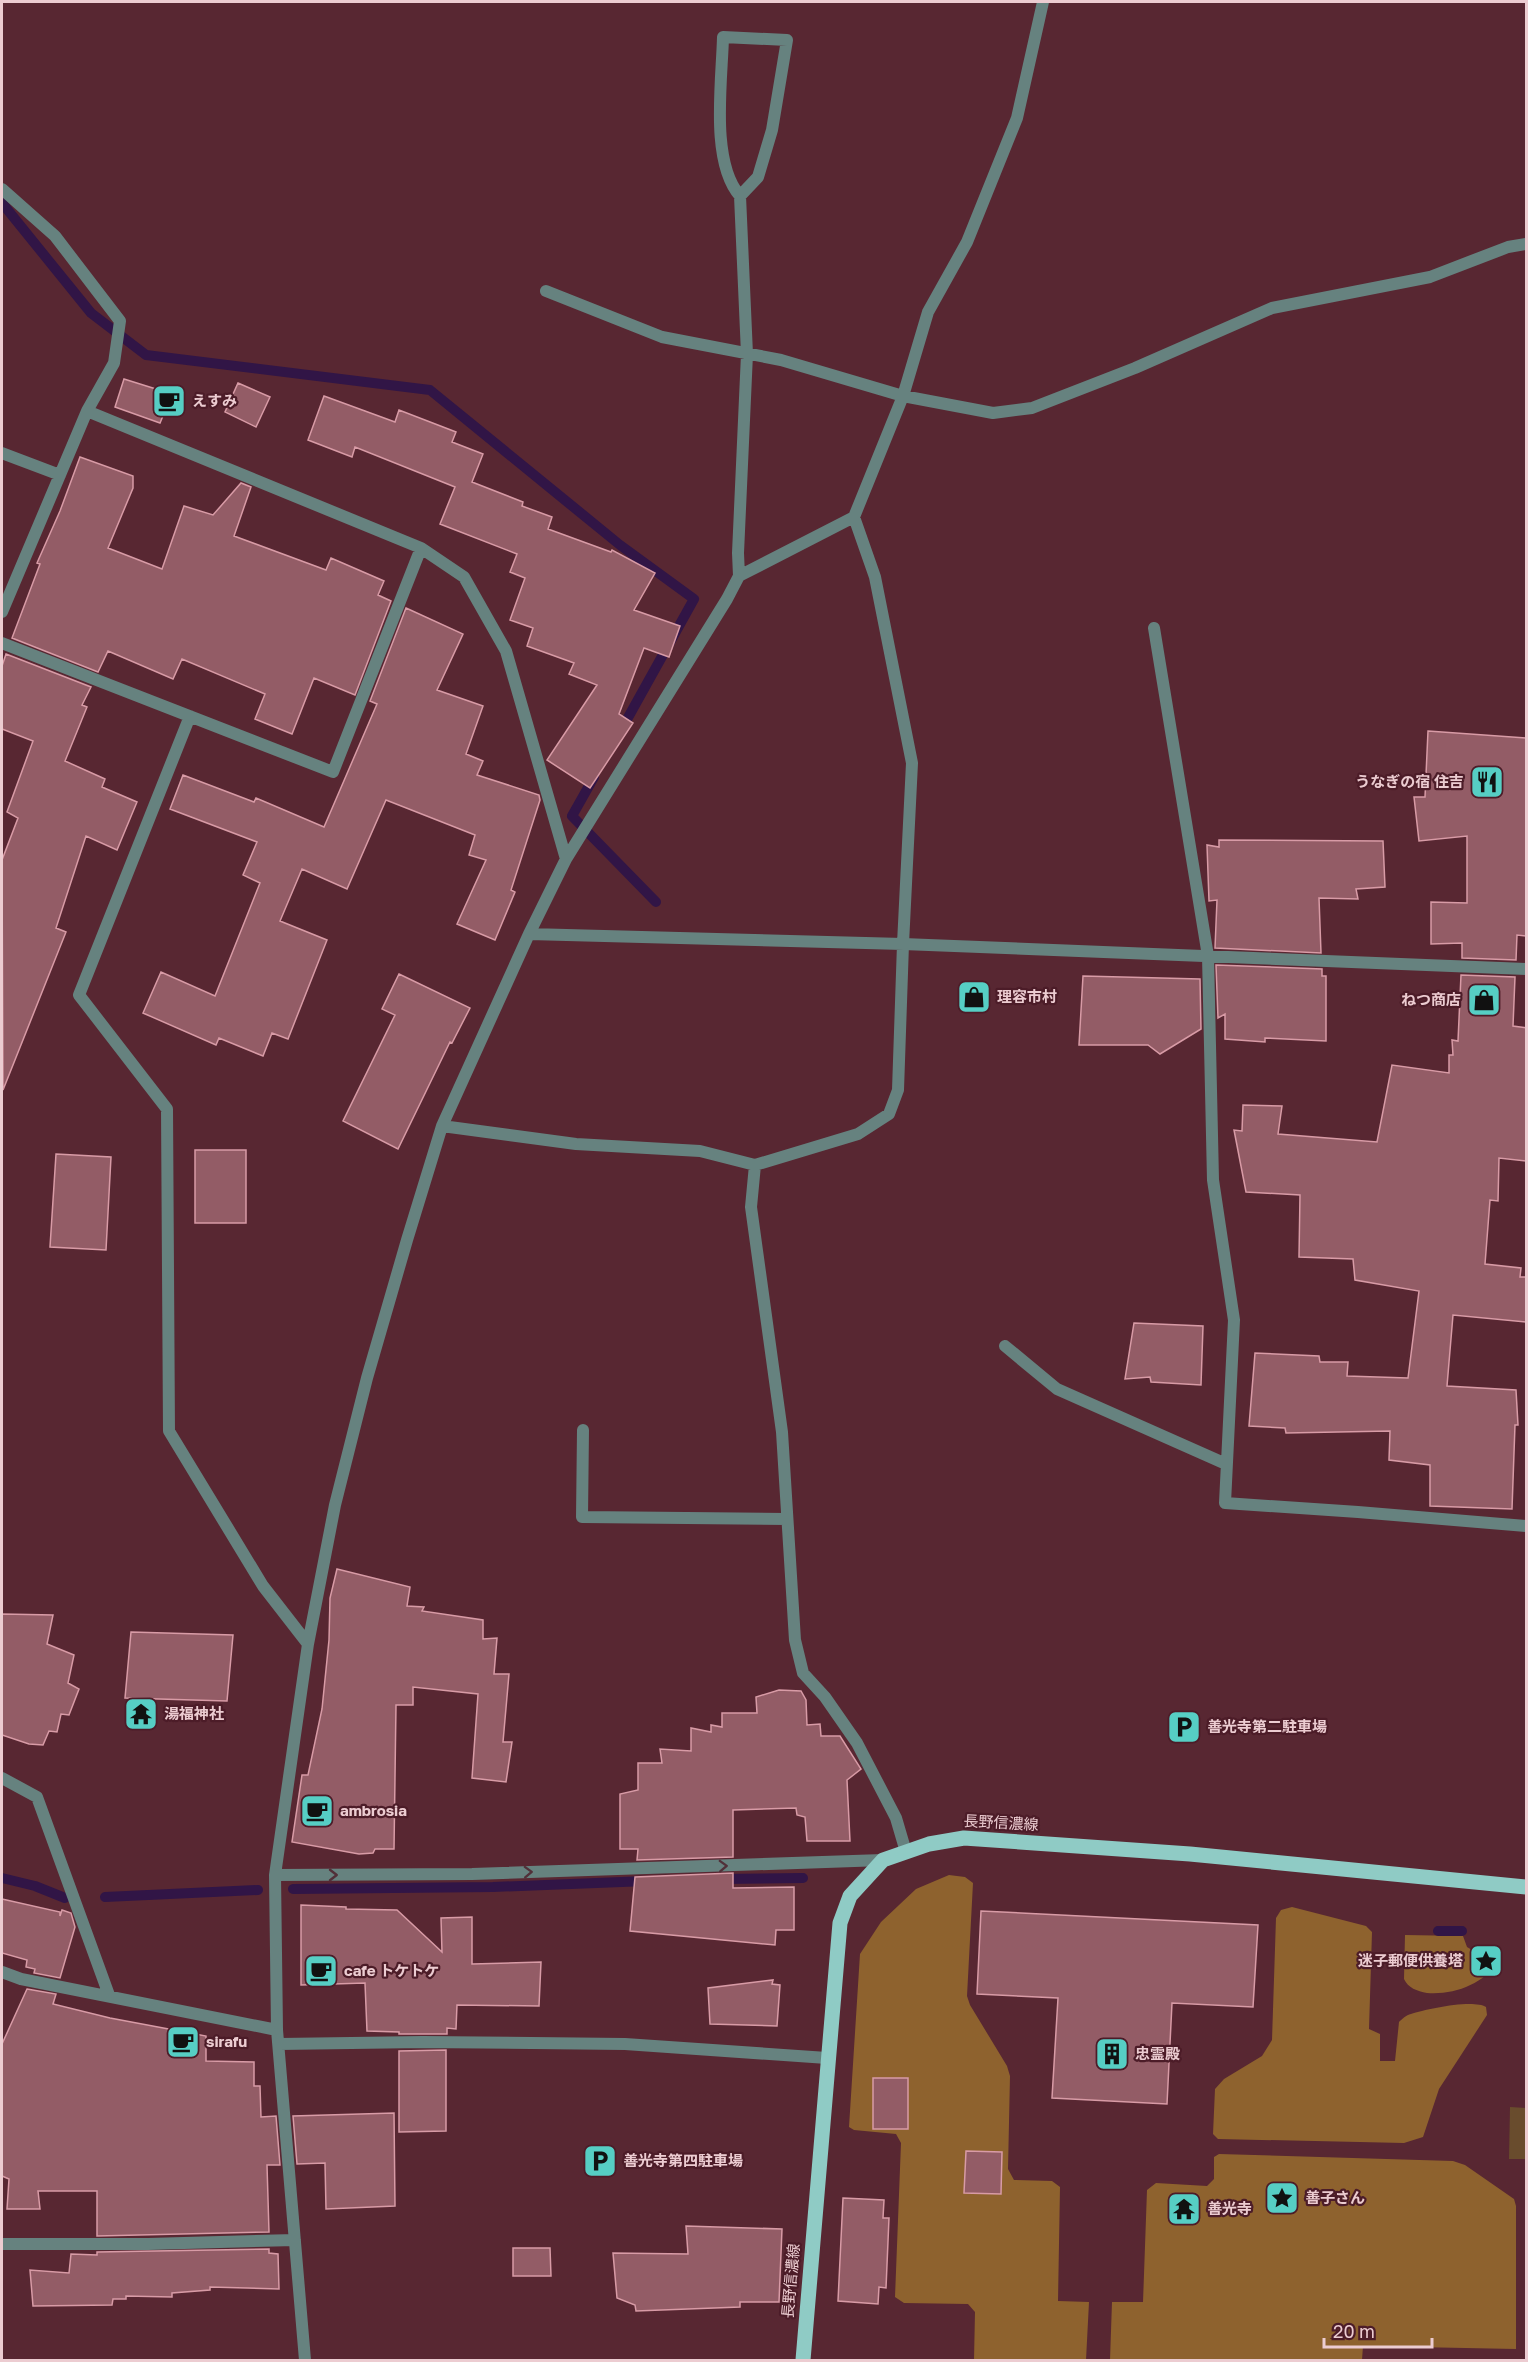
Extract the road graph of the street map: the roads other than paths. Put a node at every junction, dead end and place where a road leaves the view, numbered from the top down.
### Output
1 (1043, 2) edge
2 (2, 189) edge
3 (740, 196) junction
4 (1527, 244) edge
5 (546, 291) dead end
6 (747, 354) junction
7 (903, 396) junction
8 (87, 411) junction
9 (2, 453) edge
10 (60, 475) junction
11 (854, 517) junction
12 (421, 549) junction
13 (739, 576) junction
14 (2, 612) edge
15 (1154, 628) dead end
16 (2, 644) edge
17 (190, 716) junction
18 (566, 859) junction
19 (529, 934) junction
20 (903, 944) junction
21 (1208, 956) junction
22 (1527, 969) edge
23 (442, 1126) junction
24 (755, 1164) junction
25 (1005, 1346) dead end
26 (583, 1430) dead end
27 (1226, 1464) junction
28 (787, 1519) junction
29 (1527, 1526) edge
30 (308, 1644) junction
31 (2, 1778) edge
32 (906, 1852) junction
33 (883, 1860) junction
34 (275, 1875) junction
35 (1527, 1887) edge
36 (2, 1972) edge
37 (108, 1995) junction
38 (277, 2030) junction
39 (279, 2044) junction
40 (827, 2058) junction
41 (295, 2240) junction
42 (2, 2244) edge
43 (305, 2361) edge
44 (803, 2361) edge

1 - 7 street
2 - 8 street
3 - 3 street
3 - 6 street
4 - 7 street
5 - 6 street
6 - 7 street
6 - 13 street
7 - 11 street
8 - 10 street
8 - 12 street
9 - 10 street
10 - 14 street
11 - 13 street
11 - 20 street
12 - 17 street
12 - 18 street
13 - 18 street
15 - 21 street
16 - 17 street
17 - 30 street
18 - 19 street
19 - 20 street
19 - 23 street
20 - 21 street
20 - 24 street
21 - 22 street
21 - 27 street
23 - 24 street
23 - 30 street
24 - 28 street
25 - 27 street
26 - 28 street
27 - 29 street
28 - 32 street
30 - 34 street
31 - 37 street
32 - 33 main road, 長野信濃線
32 - 35 main road, 長野信濃線
34 -> 33 street
33 - 40 main road, 長野信濃線
34 - 38 street
36 - 37 street
37 - 38 street
38 - 39 street
39 - 40 street
39 - 41 street
40 - 44 main road, 長野信濃線
41 - 42 street
41 - 43 street

